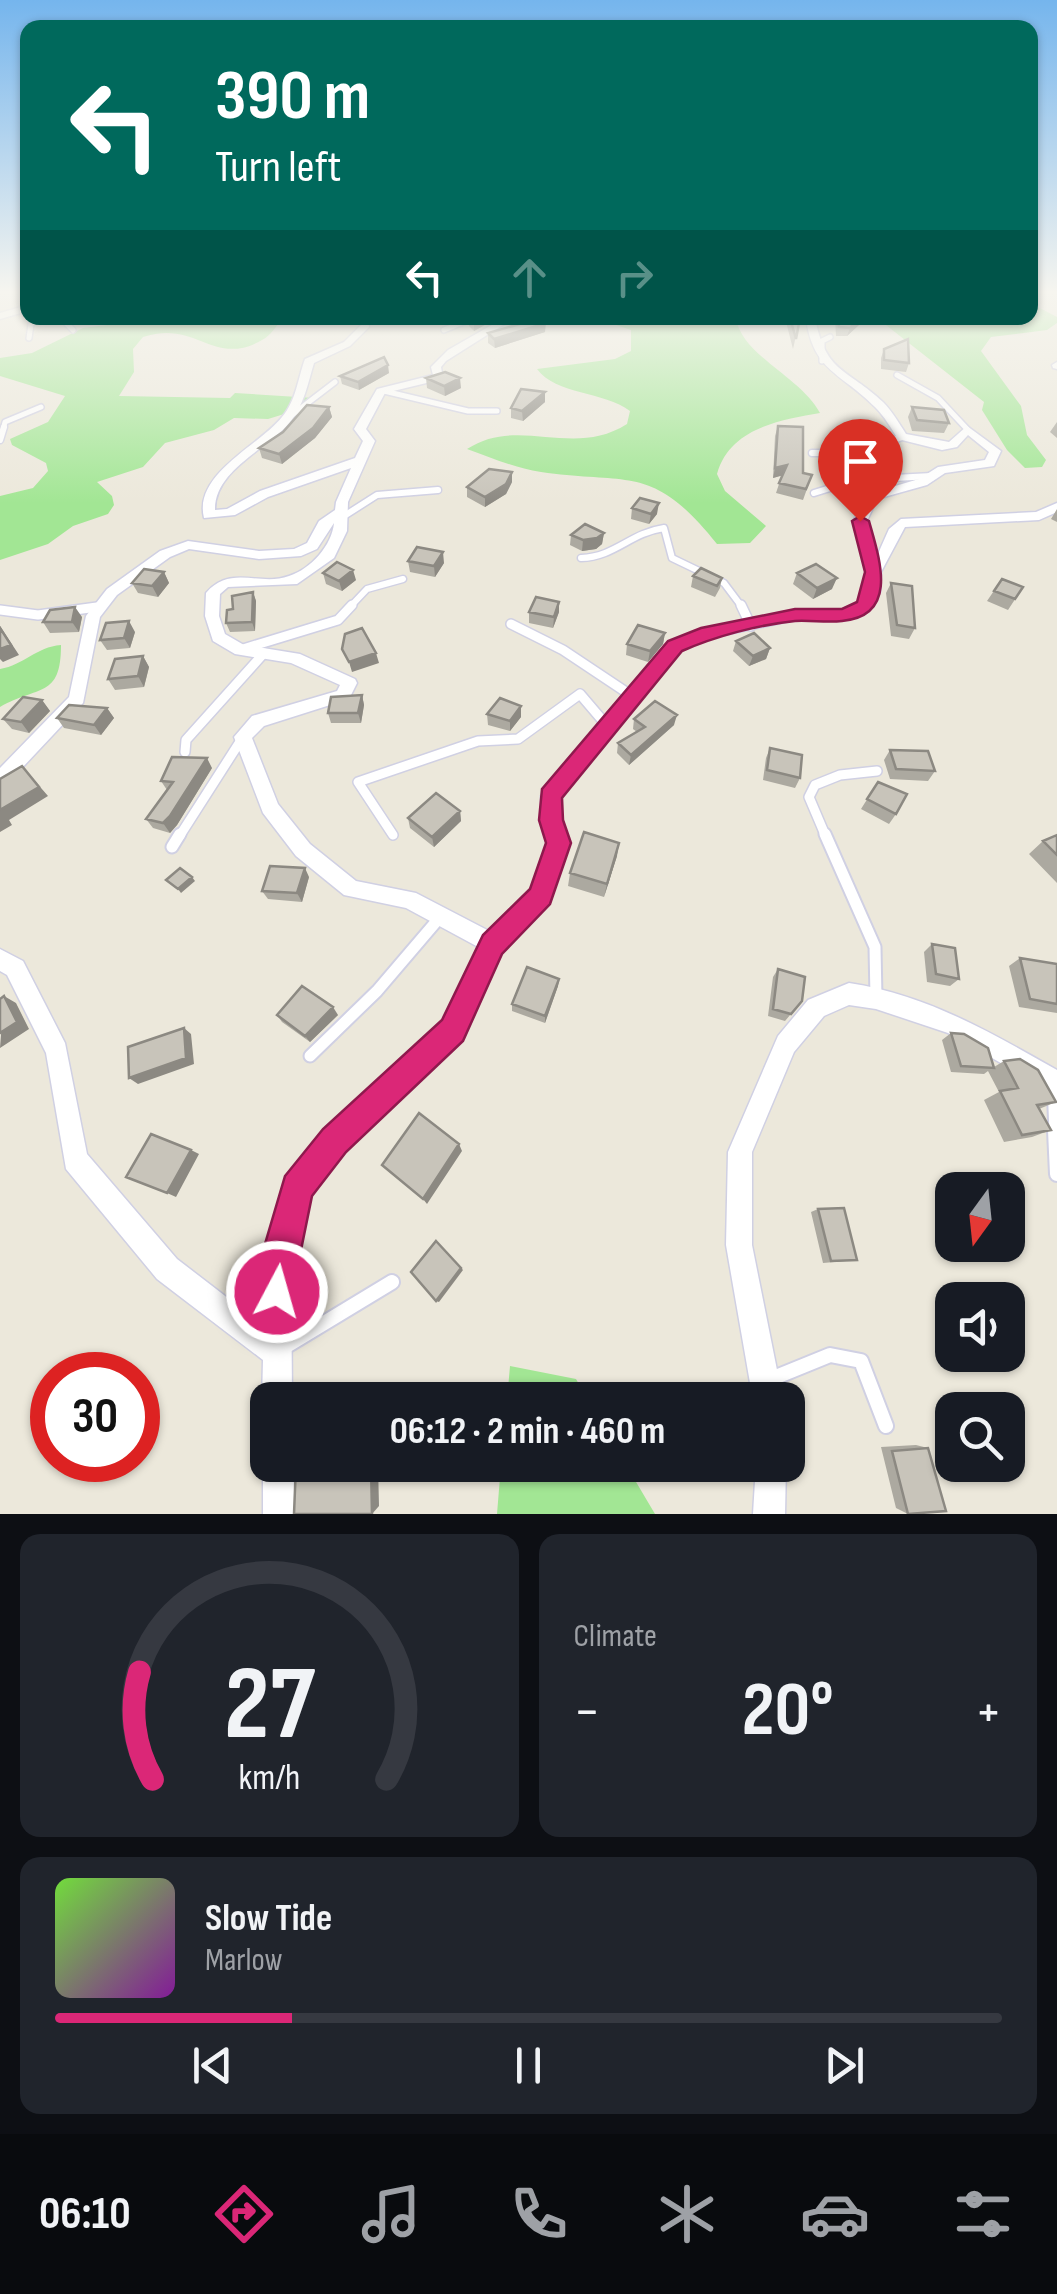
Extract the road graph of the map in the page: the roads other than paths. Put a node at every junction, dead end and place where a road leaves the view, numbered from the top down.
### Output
1 (309, 362) edge
2 (439, 362) edge
3 (823, 362) edge
4 (897, 375) dead end
5 (335, 382) dead end
6 (381, 391) junction
7 (40, 407) dead end
8 (498, 411) dead end
9 (291, 422) junction
10 (967, 430) junction
11 (902, 437) junction
12 (0, 440) edge
13 (812, 453) dead end
14 (362, 460) junction
15 (932, 476) junction
16 (438, 490) dead end
17 (814, 493) dead end
18 (1057, 507) edge
19 (342, 514) junction
20 (581, 558) dead end
21 (874, 572) junction
22 (403, 579) dead end
23 (97, 608) junction
24 (0, 610) edge
25 (511, 624) dead end
26 (750, 626) junction
27 (240, 650) junction
28 (264, 653) junction
29 (635, 698) junction
30 (608, 728) junction
31 (243, 737) junction
32 (185, 752) dead end
33 (877, 770) dead end
34 (0, 780) edge
35 (393, 836) dead end
36 (172, 847) dead end
37 (441, 916) junction
38 (493, 944) junction
39 (0, 958) edge
40 (876, 998) junction
41 (310, 1056) dead end
42 (1055, 1082) edge
43 (1057, 1174) edge
44 (392, 1282) dead end
45 (276, 1352) junction
46 (277, 1382) edge
47 (764, 1382) edge
48 (782, 1382) edge
49 (886, 1426) dead end
50 (278, 1482) edge
51 (771, 1482) edge
52 (278, 1514) edge
53 (770, 1514) edge

1 - 9 street
2 - 6 street
3 - 11 street
4 - 10 lane
5 - 9 lane
6 - 8 lane
6 - 14 street
7 - 12 lane
9 - 14 street
10 - 11 street
10 - 15 street
11 - 13 lane
14 - 19 street
15 - 17 lane
15 - 21 street
16 - 19 lane
18 - 21 street
19 - 23 street
19 - 27 street
20 - 26 lane
21 - 26 street
22 - 27 lane
23 - 24 lane
23 - 34 street
25 - 29 lane
26 - 29 street
27 - 28 street
28 - 31 street
28 - 32 lane
29 - 30 street
30 - 35 lane
30 - 38 street
31 - 36 lane
31 - 37 street
33 - 40 lane
37 - 38 street
37 - 41 lane
38 - 45 street
39 - 45 street
40 - 42 street
40 - 47 street
42 - 43 lane
44 - 45 lane
45 - 46 street
48 - 49 lane
50 - 52 street
51 - 53 street

